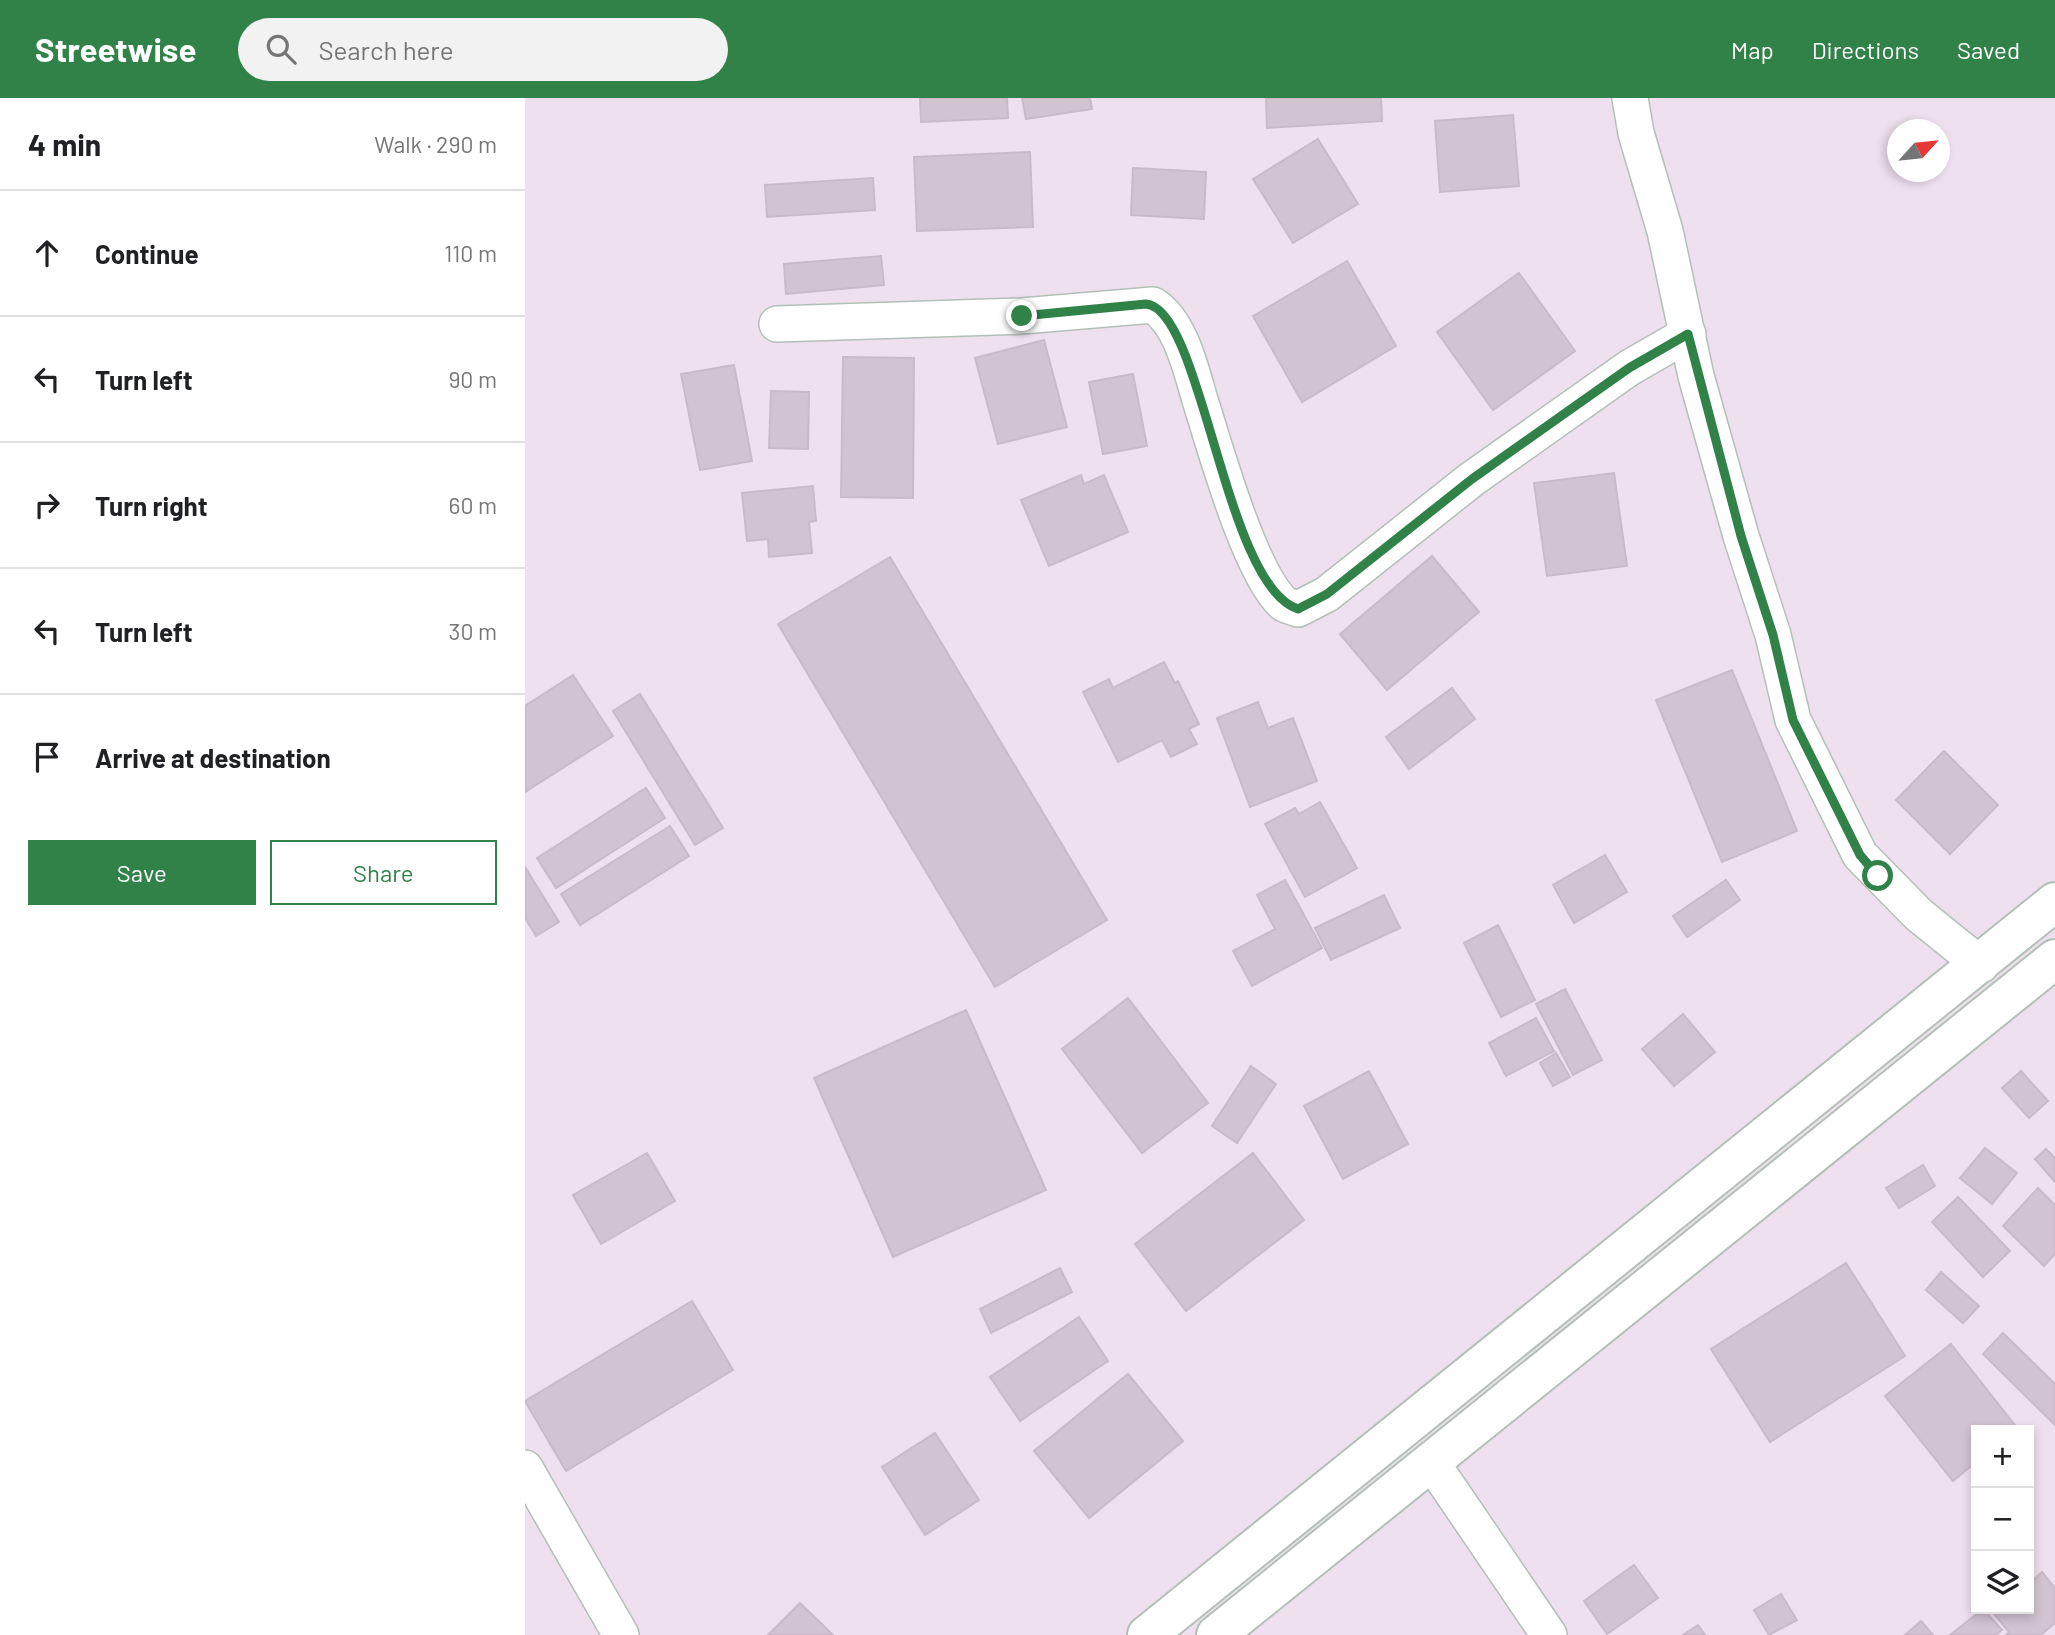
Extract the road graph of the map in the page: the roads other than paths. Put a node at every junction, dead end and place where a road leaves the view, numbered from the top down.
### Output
1 (1630, 98) edge
2 (778, 324) dead end
3 (1688, 334) junction
4 (2055, 902) edge
5 (2055, 958) edge
6 (1981, 965) junction
7 (1431, 1463) junction
8 (525, 1468) edge
9 (621, 1635) edge
10 (1147, 1635) edge
11 (1216, 1635) edge
12 (1549, 1635) edge

1 - 3 street
2 - 3 street
3 - 6 street
4 - 6 main road
5 - 7 main road
6 - 10 main road
7 - 11 main road
7 - 12 street
8 - 9 street

